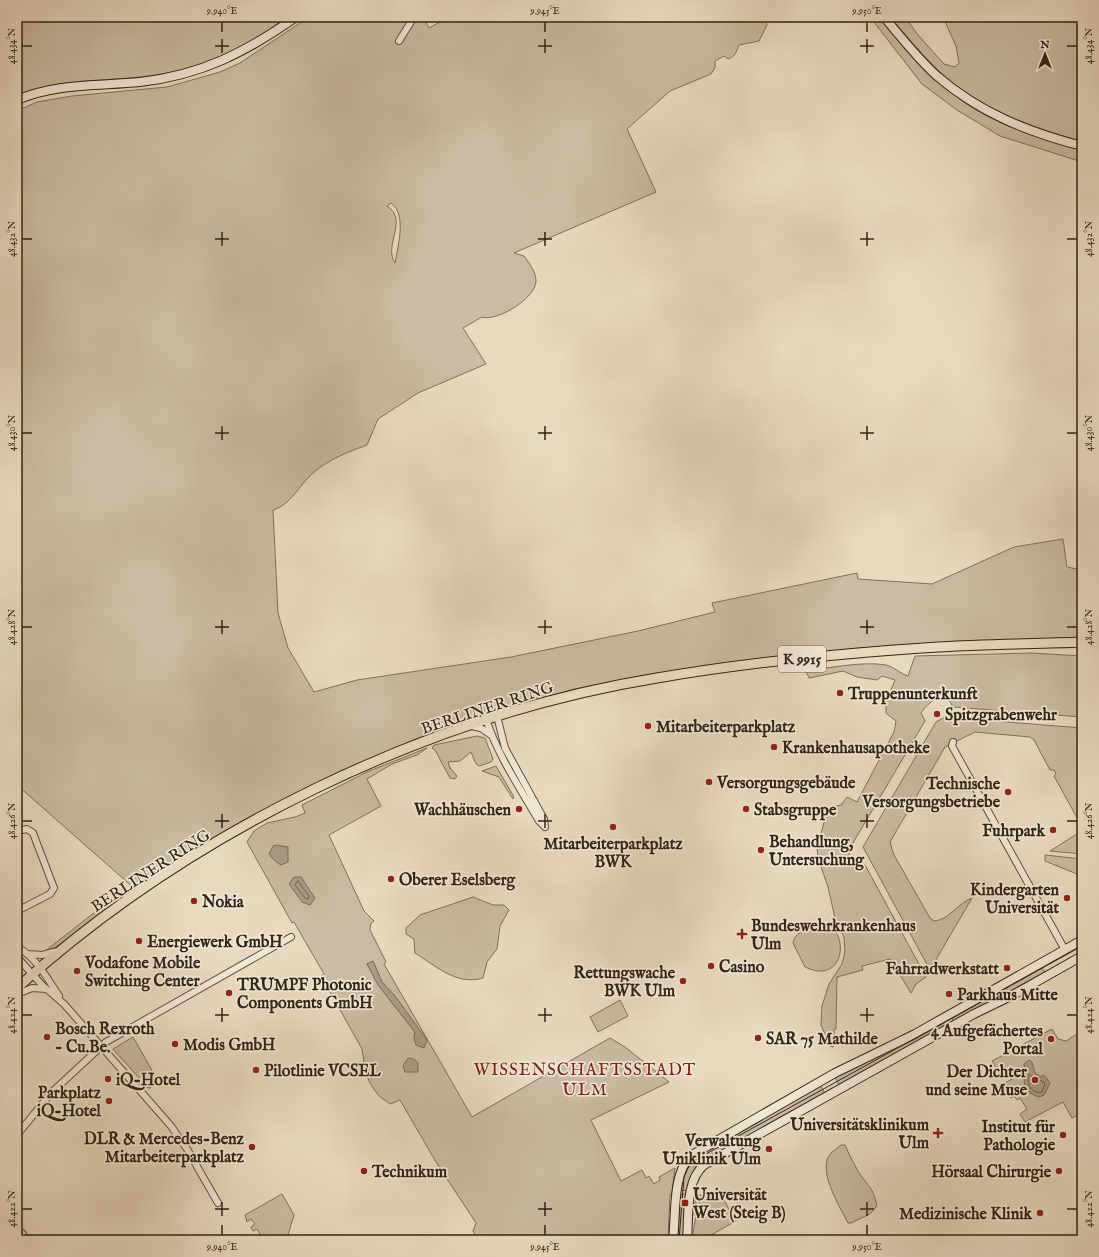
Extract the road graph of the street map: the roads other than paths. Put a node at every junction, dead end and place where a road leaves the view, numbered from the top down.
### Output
1 (296, 17) edge
2 (414, 17) edge
3 (884, 17) edge
4 (399, 41) dead end
5 (17, 100) edge
6 (1082, 146) edge
7 (1082, 642) edge
8 (1032, 644) junction
9 (1082, 647) edge
10 (497, 716) junction
11 (486, 719) junction
12 (467, 726) junction
13 (492, 735) junction
14 (953, 742) dead end
15 (18, 830) edge
16 (17, 911) edge
17 (291, 937) dead end
18 (1082, 940) edge
19 (17, 947) edge
20 (64, 948) junction
21 (1065, 950) junction
22 (26, 953) junction
23 (1082, 956) edge
24 (17, 957) edge
25 (1072, 962) junction
26 (36, 971) junction
27 (17, 988) edge
28 (48, 990) junction
29 (17, 994) edge
30 (64, 1004) junction
31 (100, 1046) junction
32 (17, 1135) edge
33 (218, 1203) dead end
34 (673, 1240) edge
35 (687, 1240) edge

1 - 5 street
2 - 4 street
3 - 6 street
7 - 8 main road, BERLINER RING / K 9915
8 - 9 main road, BERLINER RING / K 9915
8 - 10 main road, BERLINER RING / K 9915
10 - 11 main road, BERLINER RING / K 9915
10 - 13 street
11 - 12 main road, BERLINER RING / K 9915
11 - 13 street
12 - 13 street
12 - 20 main road, BERLINER RING / K 9915
14 - 21 street
15 - 16 street
17 - 31 street
18 - 21 street
19 - 22 street
20 - 22 street
20 - 26 main road, BERLINER RING / K 9915
21 - 25 street
21 - 34 street
22 - 26 street
23 - 25 street
24 - 26 street
25 - 35 street
26 - 27 main road, BERLINER RING / K 9915
26 - 28 street
26 - 30 street
28 - 29 street
28 - 30 street
30 - 31 street
31 - 32 street
31 - 33 street

